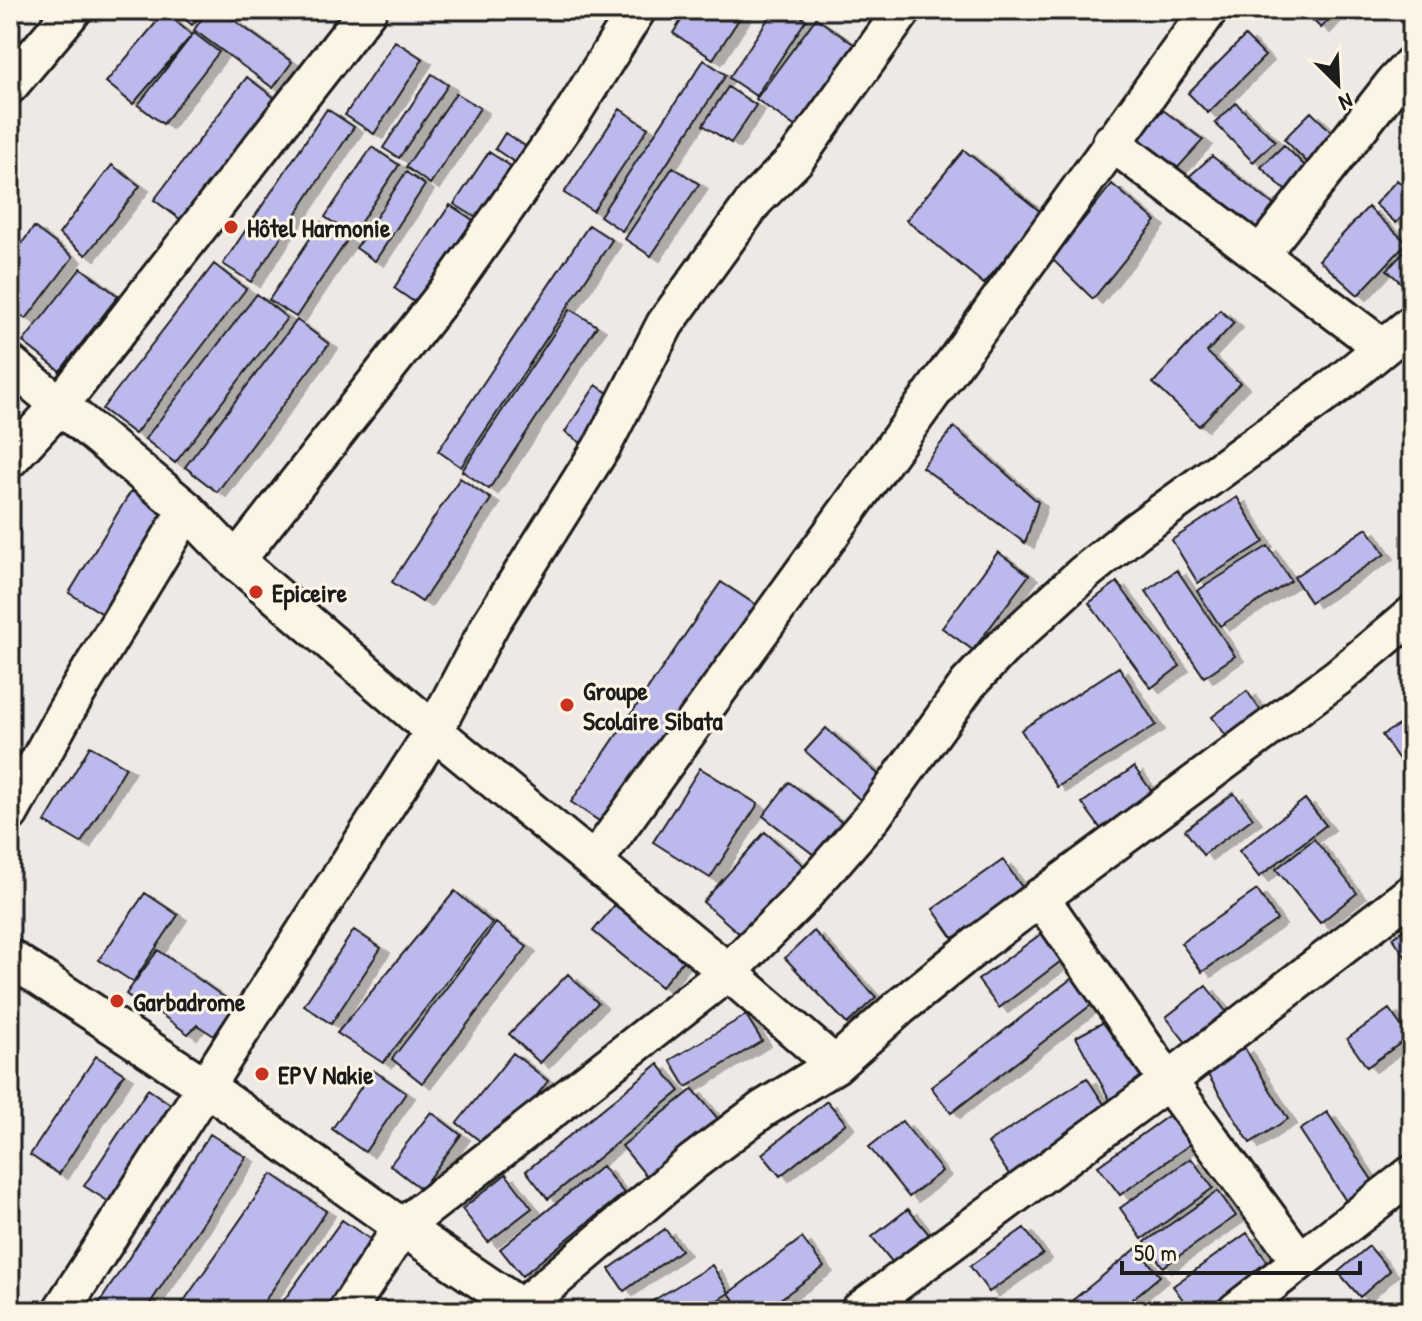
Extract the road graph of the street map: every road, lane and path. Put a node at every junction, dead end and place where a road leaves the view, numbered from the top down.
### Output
1 (73, 10) edge
2 (368, 10) edge
3 (637, 10) edge
4 (903, 10) edge
5 (1209, 10) edge
6 (1412, 64) edge
7 (10, 85) edge
8 (1111, 142) junction
9 (1260, 255) junction
10 (1412, 324) edge
11 (1382, 347) junction
12 (10, 364) edge
13 (60, 405) junction
14 (10, 459) edge
15 (187, 510) junction
16 (236, 561) junction
17 (1412, 615) edge
18 (434, 731) junction
19 (10, 813) edge
20 (594, 862) junction
21 (1412, 893) edge
22 (1040, 897) junction
23 (10, 958) edge
24 (728, 972) junction
25 (835, 1065) junction
26 (1168, 1081) junction
27 (205, 1086) junction
28 (1412, 1174) edge
29 (402, 1227) junction
30 (1300, 1261) junction
31 (523, 1309) edge
32 (61, 1311) edge
33 (347, 1311) edge
34 (859, 1311) edge
35 (1236, 1311) edge

1 - 7 street
2 - 13 street
3 - 16 street
4 - 18 street
5 - 8 street
6 - 9 street
8 - 9 street
8 - 20 street
9 - 11 street
10 - 11 street
11 - 24 street
12 - 13 street
13 - 14 street
13 - 15 street
15 - 16 street
15 - 19 street
16 - 18 street
17 - 22 street
18 - 20 street
18 - 27 street
20 - 24 street
21 - 26 street
22 - 25 street
22 - 26 street
23 - 27 street
24 - 25 street
24 - 29 street
25 - 31 street
26 - 30 street
26 - 34 street
27 - 29 street
27 - 32 street
28 - 30 street
29 - 31 street
29 - 33 street
30 - 35 street

